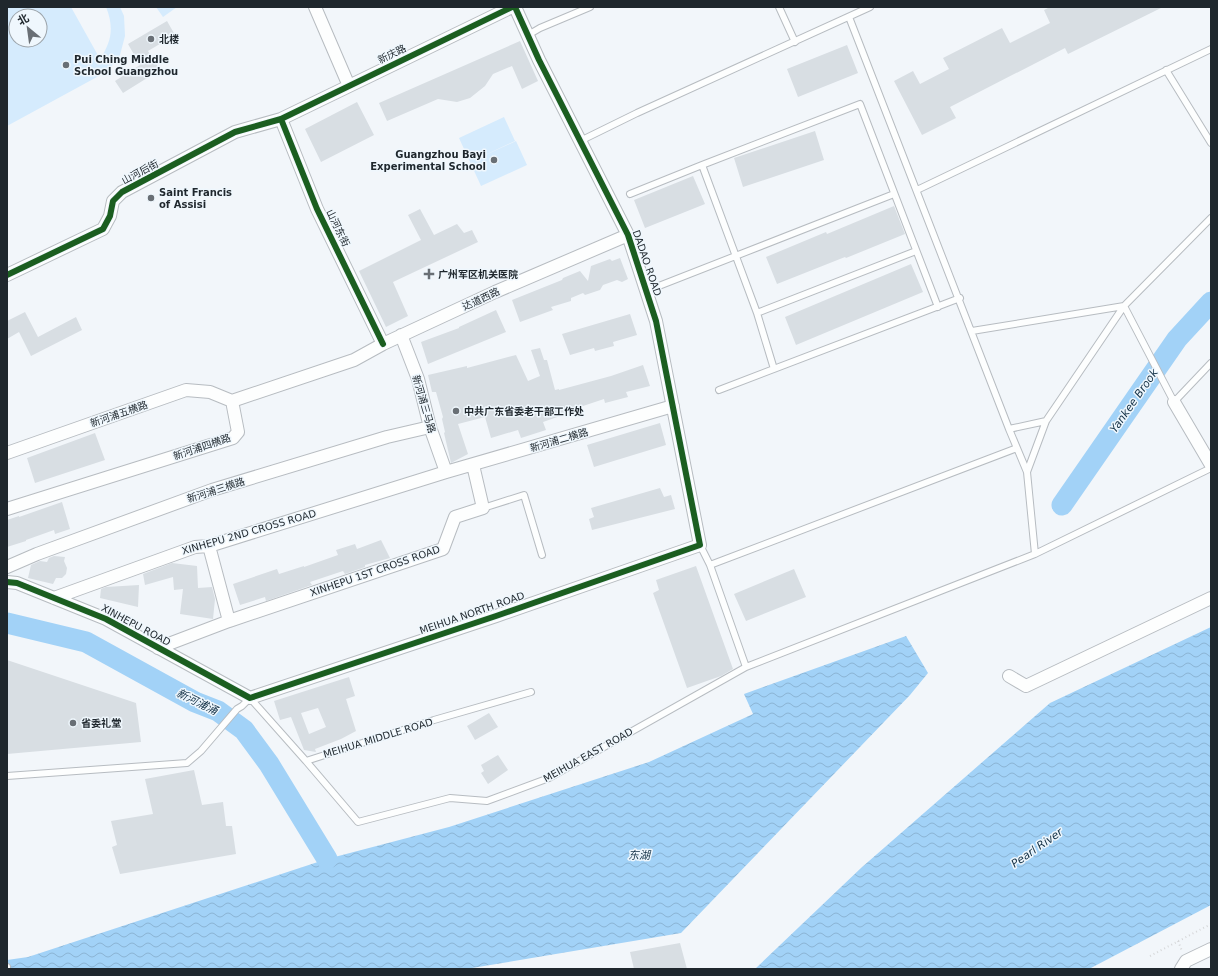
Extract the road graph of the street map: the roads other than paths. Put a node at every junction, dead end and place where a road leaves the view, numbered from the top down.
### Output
1 (315, 7) edge
2 (512, 7) edge
3 (515, 7) edge
4 (590, 7) edge
5 (779, 7) edge
6 (870, 7) edge
7 (850, 17) junction
8 (528, 36) junction
9 (795, 42) junction
10 (1211, 49) edge
11 (1166, 70) junction
12 (350, 86) junction
13 (281, 119) junction
14 (580, 140) junction
15 (1211, 143) edge
16 (702, 165) junction
17 (917, 190) junction
18 (630, 194) dead end
19 (894, 194) junction
20 (1211, 218) edge
21 (628, 236) junction
22 (916, 251) junction
23 (736, 256) junction
24 (7, 275) edge
25 (646, 291) junction
26 (960, 298) junction
27 (1124, 306) junction
28 (938, 307) junction
29 (757, 313) junction
30 (972, 331) junction
31 (401, 336) junction
32 (383, 344) junction
33 (1211, 363) edge
34 (774, 369) junction
35 (719, 390) dead end
36 (232, 401) junction
37 (1174, 402) junction
38 (673, 406) junction
39 (1046, 421) junction
40 (430, 427) junction
41 (1009, 428) junction
42 (1017, 448) junction
43 (7, 453) edge
44 (473, 465) junction
45 (1211, 465) edge
46 (1211, 468) edge
47 (446, 472) junction
48 (1027, 472) junction
49 (7, 508) edge
50 (484, 508) junction
51 (700, 545) junction
52 (209, 546) junction
53 (1035, 554) junction
54 (542, 555) dead end
55 (710, 565) junction
56 (7, 567) edge
57 (7, 582) edge
58 (54, 598) junction
59 (1211, 598) edge
60 (229, 621) junction
61 (158, 648) junction
62 (746, 666) junction
63 (1009, 676) dead end
64 (532, 692) dead end
65 (250, 698) junction
66 (306, 761) junction
67 (7, 776) edge
68 (1211, 949) edge
69 (1181, 969) edge

1 - 12 street
2 - 12 street, 新庆路
3 - 8 street, DADAO ROAD
4 - 8 lane
5 - 9 lane
6 - 7 lane
7 - 9 lane
7 - 17 lane
8 - 14 street, DADAO ROAD
9 - 14 lane
10 - 11 lane
11 - 15 lane
11 - 17 lane
12 - 13 street, 新庆路
13 - 24 street, 山河后街
13 - 32 street, 山河东街
14 - 21 street, DADAO ROAD
16 - 18 lane
16 - 19 lane
16 - 23 lane
17 - 26 lane
19 - 22 lane
19 - 23 lane
20 - 27 lane
21 - 25 street, DADAO ROAD
21 - 31 street, 达道西路
22 - 28 lane
22 - 29 lane
23 - 25 lane
23 - 29 lane
25 - 38 street, DADAO ROAD
26 - 28 lane
26 - 30 lane
27 - 30 lane
27 - 37 lane
27 - 39 lane
28 - 34 lane
29 - 34 lane
30 - 41 lane
31 - 32 street
31 - 40 street, 新河浦三马路
32 - 36 street
33 - 37 lane
34 - 35 lane
36 - 43 street, 新河浦五横路
36 - 49 street, 新河浦四横路
37 - 45 street
38 - 44 street, 新河浦二横路
38 - 51 street, DADAO ROAD
39 - 41 lane
39 - 48 lane
40 - 47 street, 新河浦三马路
40 - 56 street, 新河浦三横路
41 - 42 lane
42 - 48 lane
42 - 55 lane
44 - 47 street, 新河浦二横路
44 - 50 street
46 - 53 lane
47 - 52 street, XINHEPU 2ND CROSS ROAD
48 - 53 lane
50 - 54 lane
50 - 60 street, XINHEPU 1ST CROSS ROAD
51 - 55 lane
51 - 65 street, MEIHUA NORTH ROAD
52 - 58 street, XINHEPU 2ND CROSS ROAD
52 - 60 street
53 - 62 lane
55 - 62 lane
57 - 58 street, XINHEPU ROAD
58 - 61 street, XINHEPU ROAD
59 - 63 street
60 - 61 street
61 - 65 street, XINHEPU ROAD
62 - 66 lane, MEIHUA EAST ROAD
64 - 66 lane, MEIHUA MIDDLE ROAD
65 - 66 lane
65 - 67 lane
68 - 69 street

